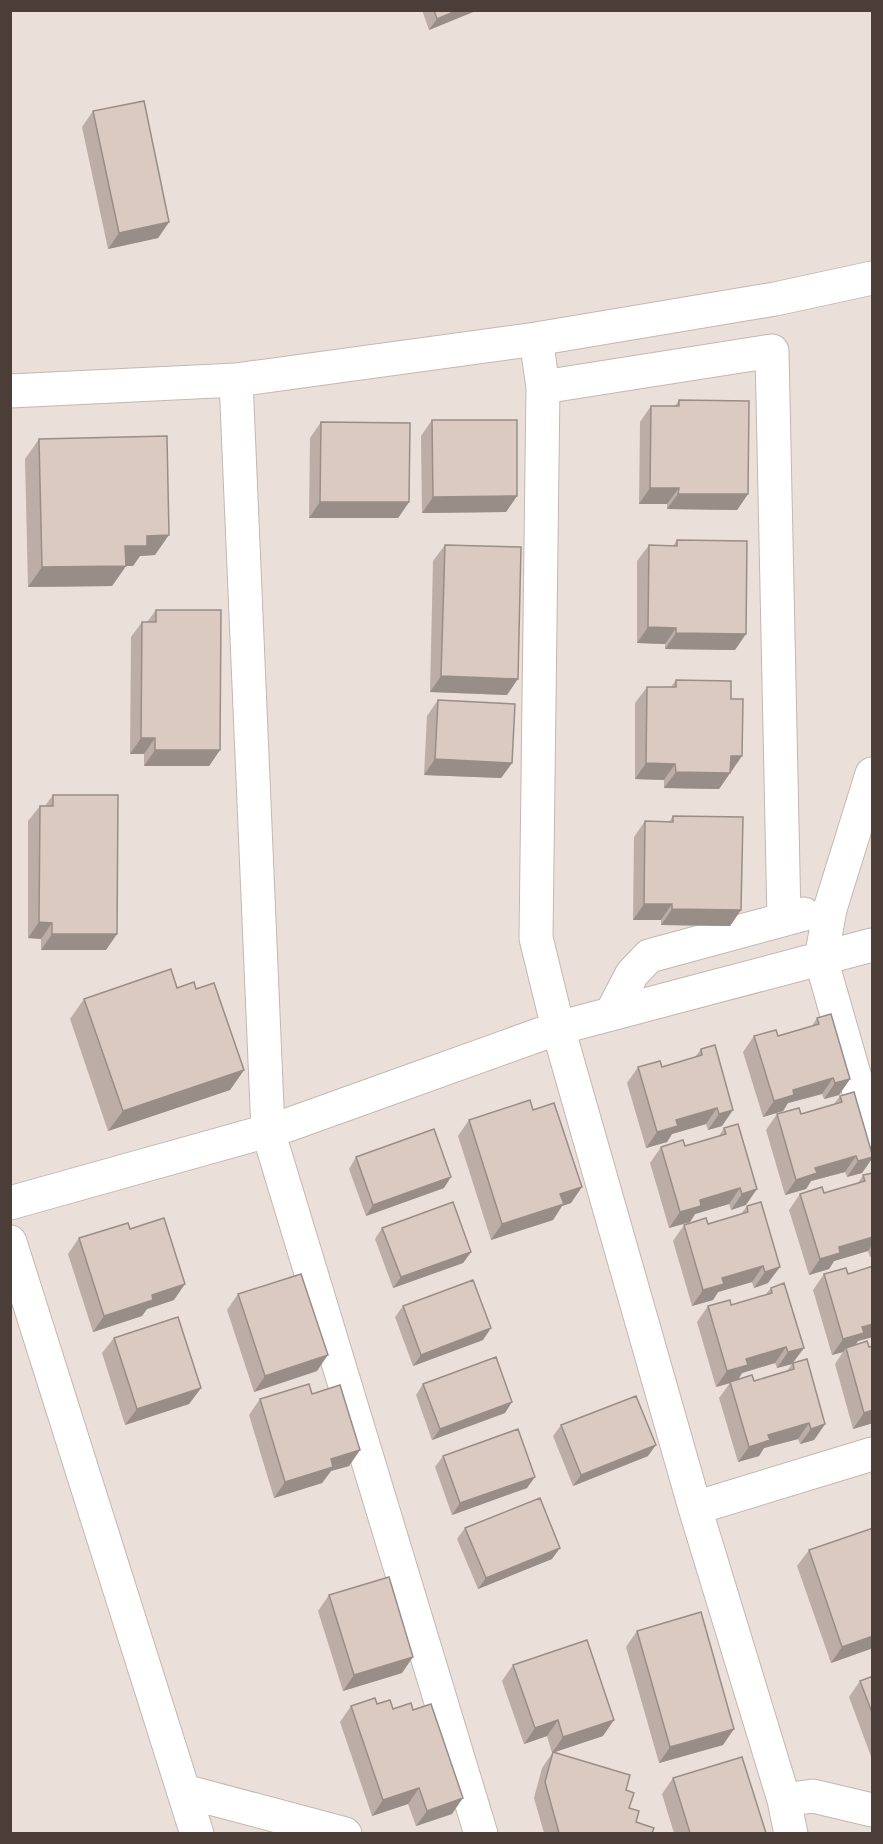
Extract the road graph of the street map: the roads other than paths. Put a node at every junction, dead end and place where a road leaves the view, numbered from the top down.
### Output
1 (873, 278) edge
2 (536, 339) junction
3 (236, 380) junction
4 (543, 387) junction
5 (10, 391) edge
6 (873, 774) edge
7 (830, 909) junction
8 (784, 919) junction
9 (873, 945) edge
10 (820, 959) junction
11 (612, 1014) junction
12 (558, 1028) junction
13 (268, 1131) junction
14 (873, 1137) edge
15 (10, 1203) edge
16 (10, 1242) edge
17 (873, 1454) edge
18 (695, 1508) junction
19 (184, 1791) junction
20 (784, 1800) junction
21 (873, 1810) edge
22 (197, 1833) edge
23 (345, 1833) edge
24 (481, 1833) edge
25 (791, 1833) edge

1 - 2 street
2 - 3 street
2 - 4 street
3 - 5 street
3 - 13 street
4 - 8 street
4 - 12 street
6 - 7 street
7 - 8 street
7 - 10 street
8 - 11 street
9 - 10 street
10 - 11 street
10 - 14 street
11 - 12 street
12 - 13 street
12 - 18 street
13 - 15 street
13 - 24 street
16 - 19 street
17 - 18 street
18 - 20 street
19 - 22 street
19 - 23 street
20 - 21 street
20 - 25 street

